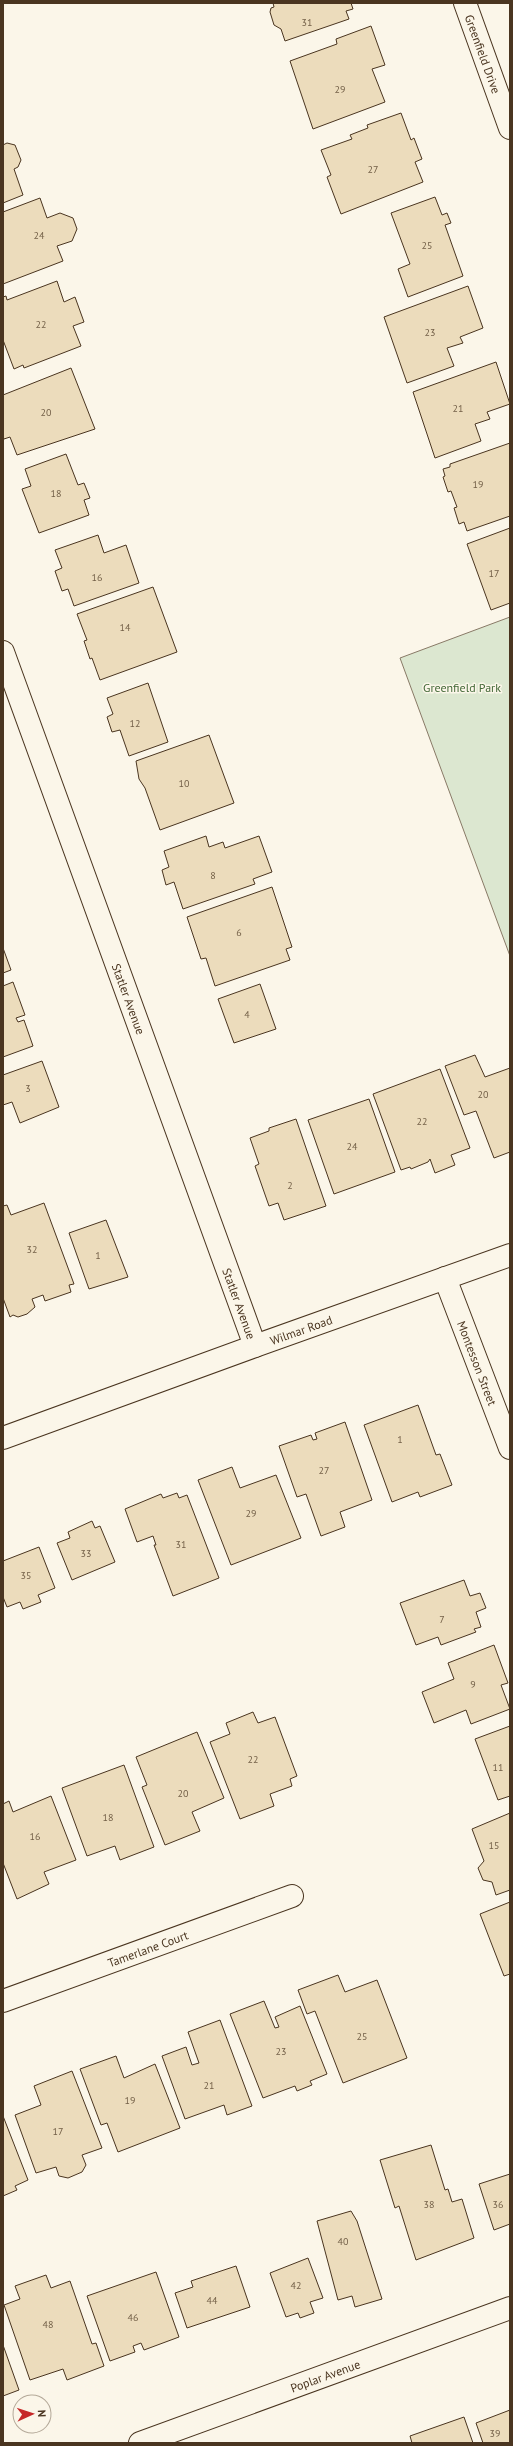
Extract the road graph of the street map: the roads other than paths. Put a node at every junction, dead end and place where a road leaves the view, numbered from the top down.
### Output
1 (465, 3) edge
2 (510, 128) edge
3 (3, 652) edge
4 (510, 1255) edge
5 (445, 1278) junction
6 (255, 1346) junction
7 (3, 1438) edge
8 (510, 1448) edge
9 (292, 1896) dead end
10 (3, 2001) edge
11 (510, 2308) edge
12 (140, 2443) edge

1 - 2 street, Greenfield Drive
3 - 6 street, Statler Avenue
4 - 5 street, Wilmar Road
5 - 6 street, Wilmar Road
5 - 8 street, Montesson Street
6 - 7 street, Wilmar Road
9 - 10 street, Tamerlane Court
11 - 12 street, Poplar Avenue

